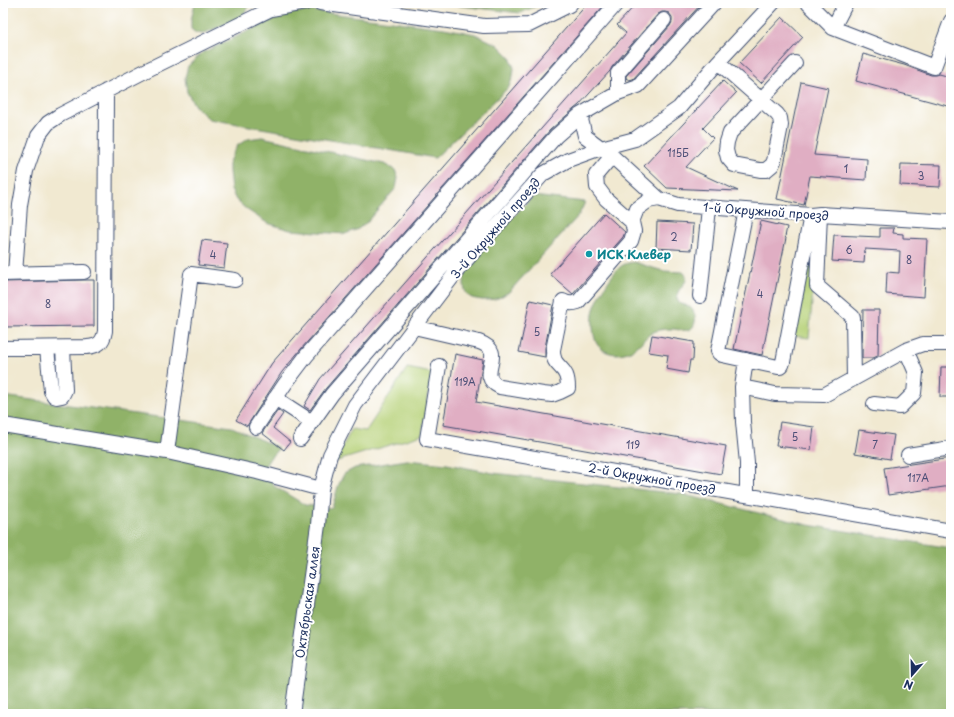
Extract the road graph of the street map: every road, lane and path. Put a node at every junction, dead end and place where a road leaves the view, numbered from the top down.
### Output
1 (306, 3) edge
2 (320, 3) edge
3 (571, 3) edge
4 (617, 3) edge
5 (714, 3) edge
6 (773, 3) edge
7 (808, 3) edge
8 (846, 3) edge
9 (664, 20) dead end
10 (951, 21) edge
11 (833, 28) junction
12 (718, 62) junction
13 (795, 63) dead end
14 (106, 91) junction
15 (618, 93) junction
16 (761, 100) junction
17 (580, 115) junction
18 (607, 152) junction
19 (659, 199) junction
20 (709, 208) junction
21 (746, 210) junction
22 (816, 215) junction
23 (632, 222) junction
24 (951, 222) edge
25 (84, 272) dead end
26 (9, 274) edge
27 (235, 280) dead end
28 (700, 296) dead end
29 (414, 327) junction
30 (951, 344) edge
31 (3, 348) edge
32 (47, 348) junction
33 (63, 348) junction
34 (906, 350) junction
35 (746, 360) junction
36 (439, 366) dead end
37 (854, 379) junction
38 (742, 387) junction
39 (275, 398) junction
40 (874, 404) dead end
41 (312, 422) junction
42 (3, 425) edge
43 (256, 427) dead end
44 (300, 439) dead end
45 (951, 448) edge
46 (167, 452) junction
47 (908, 455) dead end
48 (321, 489) junction
49 (747, 495) junction
50 (951, 531) edge
51 (292, 714) edge

1 - 14 street
2 - 3 street
4 - 39 street
5 - 15 street
6 - 12 street, 3-й Окружной проезд
7 - 11 street
8 - 11 street
9 - 15 street
10 - 11 street
12 - 16 street
12 - 18 street, 3-й Окружной проезд
13 - 16 street
14 - 26 street
14 - 33 street
15 - 17 street
16 - 16 street
17 - 18 street, 1-й Окружной проезд
17 - 41 street
18 - 19 street, 1-й Окружной проезд
18 - 23 street
18 - 29 street, 3-й Окружной проезд
19 - 20 street, 1-й Окружной проезд
19 - 23 street
20 - 21 street, 1-й Окружной проезд
20 - 28 street
21 - 22 street, 1-й Окружной проезд
21 - 35 street
22 - 24 street, 1-й Окружной проезд
22 - 35 street
22 - 37 street
23 - 29 street
25 - 26 street
27 - 46 street
29 - 48 street, 3-й Окружной проезд
30 - 34 street
31 - 32 street
32 - 33 street
32 - 33 street
34 - 37 street
34 - 40 street
35 - 38 street
36 - 49 street, 2-й Окружной проезд
37 - 38 street
38 - 49 street
39 - 41 street
39 - 43 street
41 - 44 street
42 - 46 street
45 - 47 street
46 - 48 street
48 - 51 street, Октябрьская аллея
49 - 50 street, 2-й Окружной проезд

